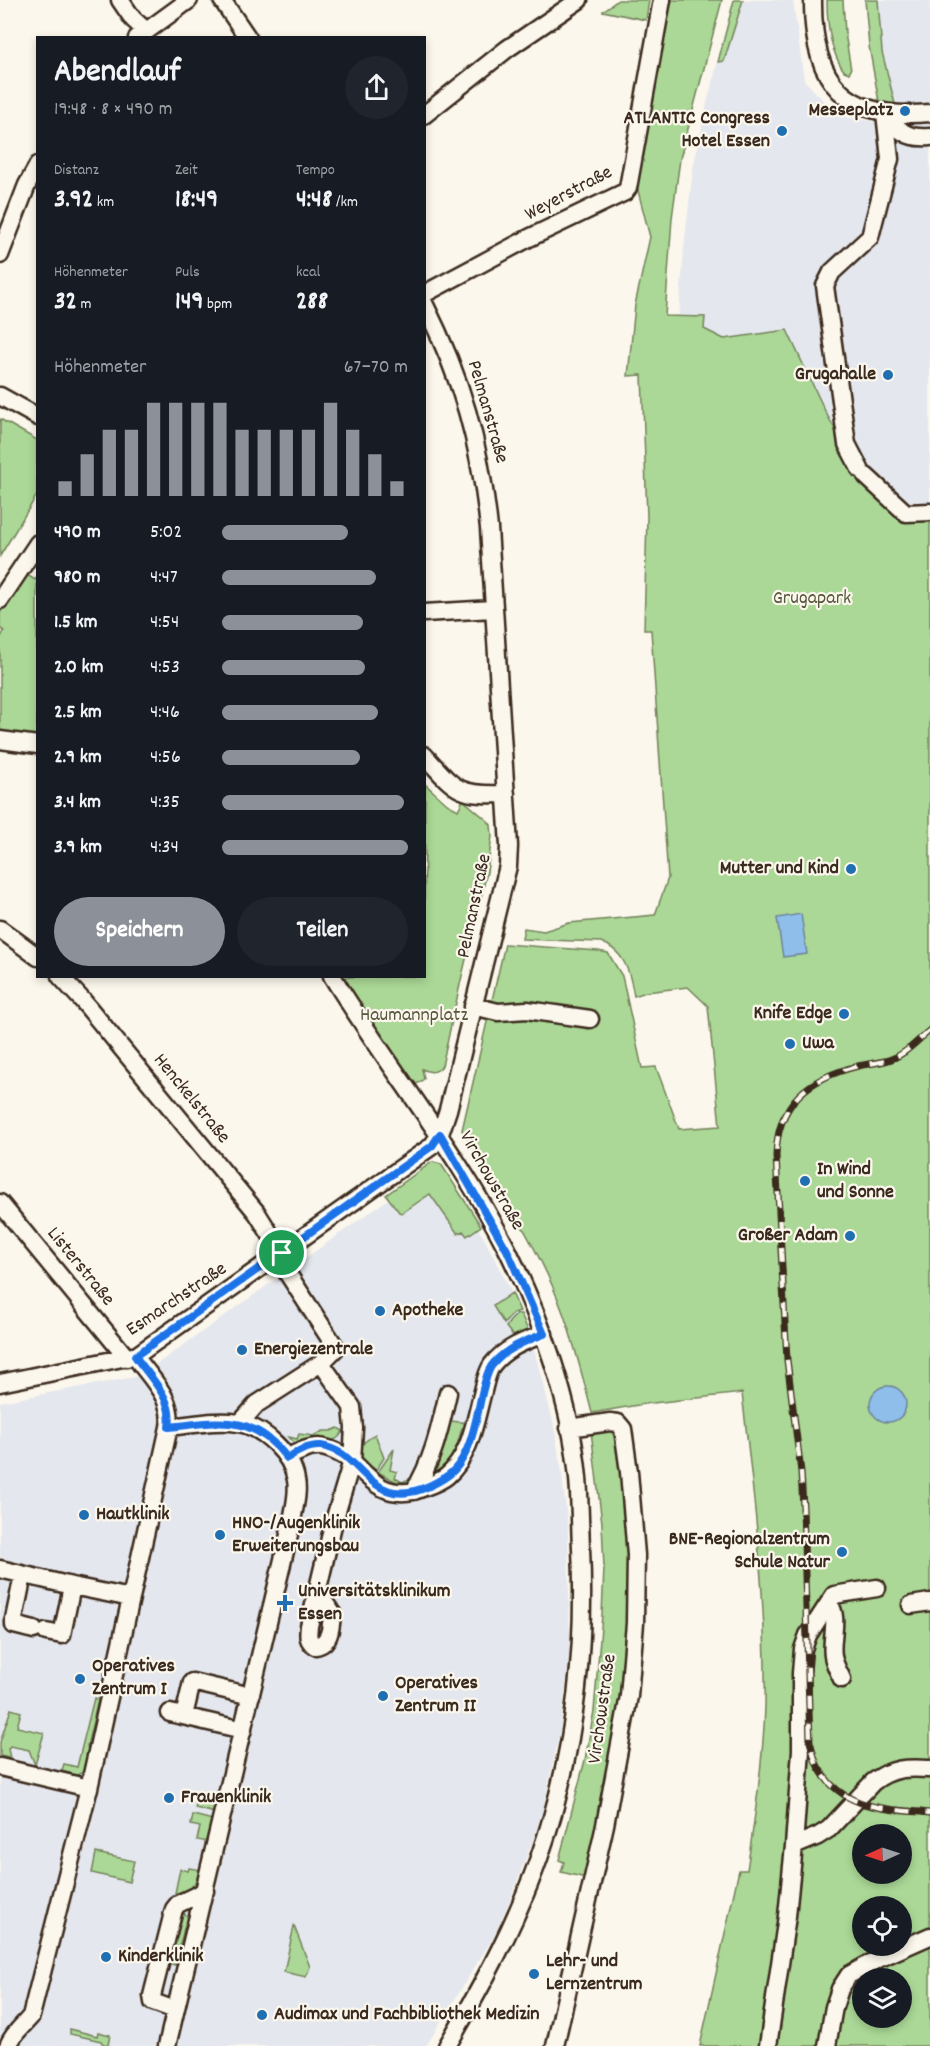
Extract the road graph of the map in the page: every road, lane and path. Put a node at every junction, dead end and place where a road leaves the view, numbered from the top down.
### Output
1 (120, 0) edge
2 (189, 0) edge
3 (222, 0) edge
4 (579, 0) edge
5 (662, 0) edge
6 (813, 0) edge
7 (142, 34) edge
8 (247, 36) edge
9 (426, 113) edge
10 (885, 113) junction
11 (930, 113) edge
12 (930, 124) edge
13 (896, 126) junction
14 (930, 137) edge
15 (36, 169) edge
16 (0, 255) edge
17 (426, 293) edge
18 (426, 307) edge
19 (0, 396) edge
20 (36, 416) edge
21 (930, 512) edge
22 (36, 546) edge
23 (0, 600) edge
24 (494, 609) junction
25 (426, 613) edge
26 (0, 740) edge
27 (36, 745) edge
28 (426, 757) edge
29 (506, 794) junction
30 (0, 929) edge
31 (36, 956) edge
32 (62, 978) edge
33 (333, 978) edge
34 (473, 1006) junction
35 (590, 1018) dead end
36 (440, 1134) junction
37 (0, 1203) edge
38 (279, 1255) junction
39 (544, 1334) junction
40 (131, 1357) junction
41 (321, 1363) junction
42 (0, 1383) edge
43 (448, 1393) dead end
44 (240, 1423) junction
45 (169, 1427) junction
46 (569, 1428) junction
47 (287, 1458) junction
48 (352, 1461) junction
49 (414, 1491) junction
50 (0, 1569) edge
51 (23, 1575) junction
52 (72, 1586) junction
53 (877, 1588) dead end
54 (317, 1594) dead end
55 (131, 1598) junction
56 (930, 1602) edge
57 (829, 1603) junction
58 (911, 1605) dead end
59 (842, 1679) dead end
60 (250, 1696) junction
61 (243, 1730) junction
62 (0, 1767) edge
63 (930, 1769) edge
64 (89, 1788) junction
65 (794, 1846) junction
66 (205, 1891) junction
67 (930, 1936) edge
68 (175, 2010) junction
69 (5, 2044) edge
70 (167, 2046) edge
71 (447, 2046) edge
72 (555, 2046) edge
73 (768, 2046) edge
74 (827, 2046) edge

1 - 7 street
2 - 7 street
3 - 8 street
4 - 9 street
5 - 17 street, Weyerstraße
6 - 10 street
10 - 11 street
10 - 13 street
10 - 21 street
12 - 13 street
13 - 14 street
15 - 16 street
18 - 24 street, Pelmanstraße
19 - 20 street
22 - 23 street
24 - 25 street
24 - 29 street, Pelmanstraße
26 - 27 street
28 - 29 street
29 - 34 street, Pelmanstraße
30 - 31 street
32 - 38 street, Henckelstraße
33 - 36 street, Virchowstraße
34 - 35 street
34 - 36 street, Pelmanstraße
36 - 38 street, Esmarchstraße
36 - 39 street, Virchowstraße
37 - 40 street, Listerstraße
38 - 40 street, Esmarchstraße
38 - 41 street, Henckelstraße
39 - 46 street, Virchowstraße
39 - 49 street
40 - 42 street, Esmarchstraße
40 - 45 street, Listerstraße
41 - 44 street
41 - 48 street
43 - 49 street
44 - 45 street
44 - 47 street
45 - 55 street
46 - 71 street, Virchowstraße
46 - 72 street, Virchowstraße
47 - 48 street
47 - 60 street
48 - 49 street
48 - 54 street
50 - 51 street
51 - 52 street
51 - 52 street
52 - 55 street
53 - 57 street
55 - 64 street
56 - 58 street
57 - 59 street
57 - 65 street
60 - 61 street
60 - 61 street
61 - 66 street
62 - 64 street
63 - 65 street
64 - 69 street
65 - 73 street
66 - 68 street
66 - 68 street
67 - 74 street
68 - 70 street

